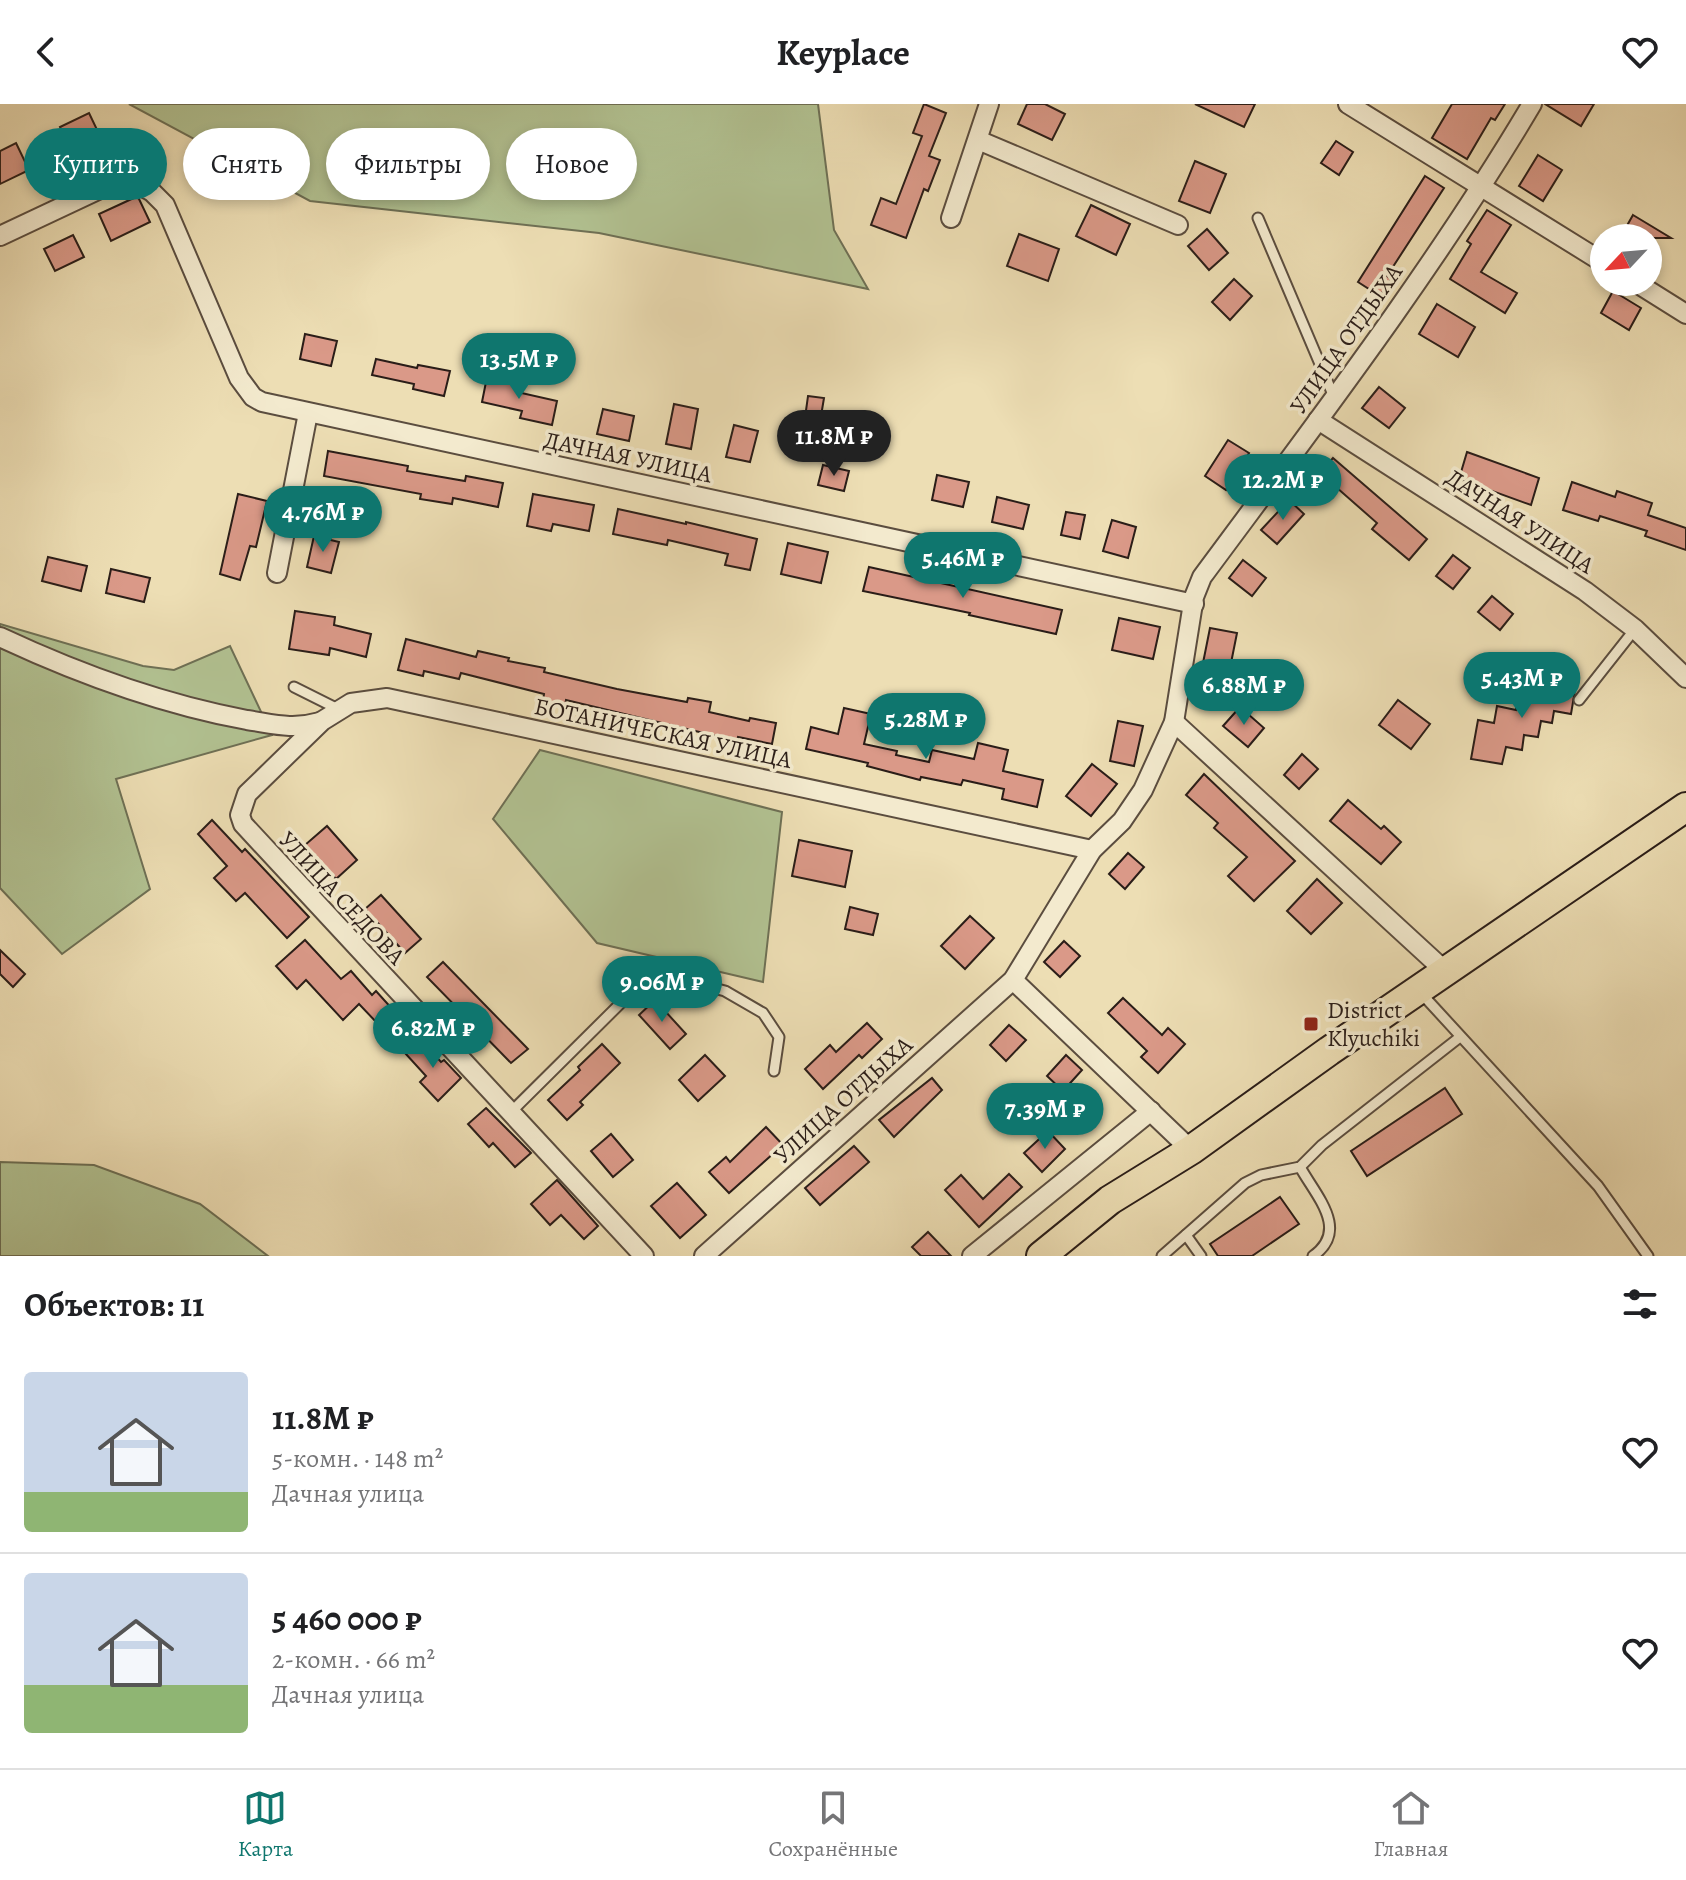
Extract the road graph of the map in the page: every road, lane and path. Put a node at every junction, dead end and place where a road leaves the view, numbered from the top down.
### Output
1 (989, 104) edge
2 (1348, 104) edge
3 (1532, 104) edge
4 (978, 140) junction
5 (1483, 187) junction
6 (951, 218) dead end
7 (1258, 218) dead end
8 (1178, 225) dead end
9 (0, 236) edge
10 (1590, 254) edge
11 (1657, 296) edge
12 (1686, 314) edge
13 (1334, 397) junction
14 (308, 413) junction
15 (1318, 420) junction
16 (277, 573) dead end
17 (1194, 604) junction
18 (1635, 629) junction
19 (0, 637) edge
20 (1686, 678) edge
21 (294, 687) dead end
22 (1579, 700) dead end
23 (340, 710) junction
24 (322, 721) junction
25 (1174, 722) junction
26 (1686, 807) edge
27 (1092, 850) junction
28 (1446, 972) junction
29 (1013, 980) junction
30 (1418, 990) junction
31 (1460, 1037) junction
32 (774, 1071) dead end
33 (1151, 1111) junction
34 (509, 1114) junction
35 (1191, 1150) junction
36 (1300, 1167) junction
37 (1186, 1235) junction
38 (644, 1256) edge
39 (704, 1256) edge
40 (972, 1256) edge
41 (1041, 1256) edge
42 (1066, 1256) edge
43 (1162, 1256) edge
44 (1201, 1256) edge
45 (1313, 1256) edge
46 (1648, 1256) edge

1 - 4 street
2 - 5 street
3 - 5 street, УЛИЦА ОТДЫХА
4 - 6 street
4 - 8 street
5 - 10 street
5 - 13 street, УЛИЦА ОТДЫХА
7 - 13 lane
9 - 14 street, ДАЧНАЯ УЛИЦА
11 - 12 street
13 - 15 street, УЛИЦА ОТДЫХА
14 - 16 street
14 - 17 street, ДАЧНАЯ УЛИЦА
15 - 17 street, УЛИЦА ОТДЫХА
15 - 18 street, ДАЧНАЯ УЛИЦА
17 - 25 street, УЛИЦА ОТДЫХА
18 - 20 street, ДАЧНАЯ УЛИЦА
18 - 22 lane
19 - 24 street
21 - 23 lane
23 - 24 street, БОТАНИЧЕСКАЯ УЛИЦА
23 - 27 street, БОТАНИЧЕСКАЯ УЛИЦА
24 - 34 street, УЛИЦА СЕДОВА
25 - 27 street, УЛИЦА ОТДЫХА
25 - 28 street
26 - 28 main road
27 - 29 street, УЛИЦА ОТДЫХА
28 - 30 main road
29 - 33 street
29 - 39 street, УЛИЦА ОТДЫХА
30 - 31 lane
30 - 35 main road
31 - 36 lane
31 - 46 lane
32 - 34 lane
33 - 35 street
33 - 40 street
34 - 38 street, УЛИЦА СЕДОВА
35 - 41 main road
35 - 42 main road
36 - 37 lane
36 - 45 lane
37 - 43 lane
37 - 44 lane

